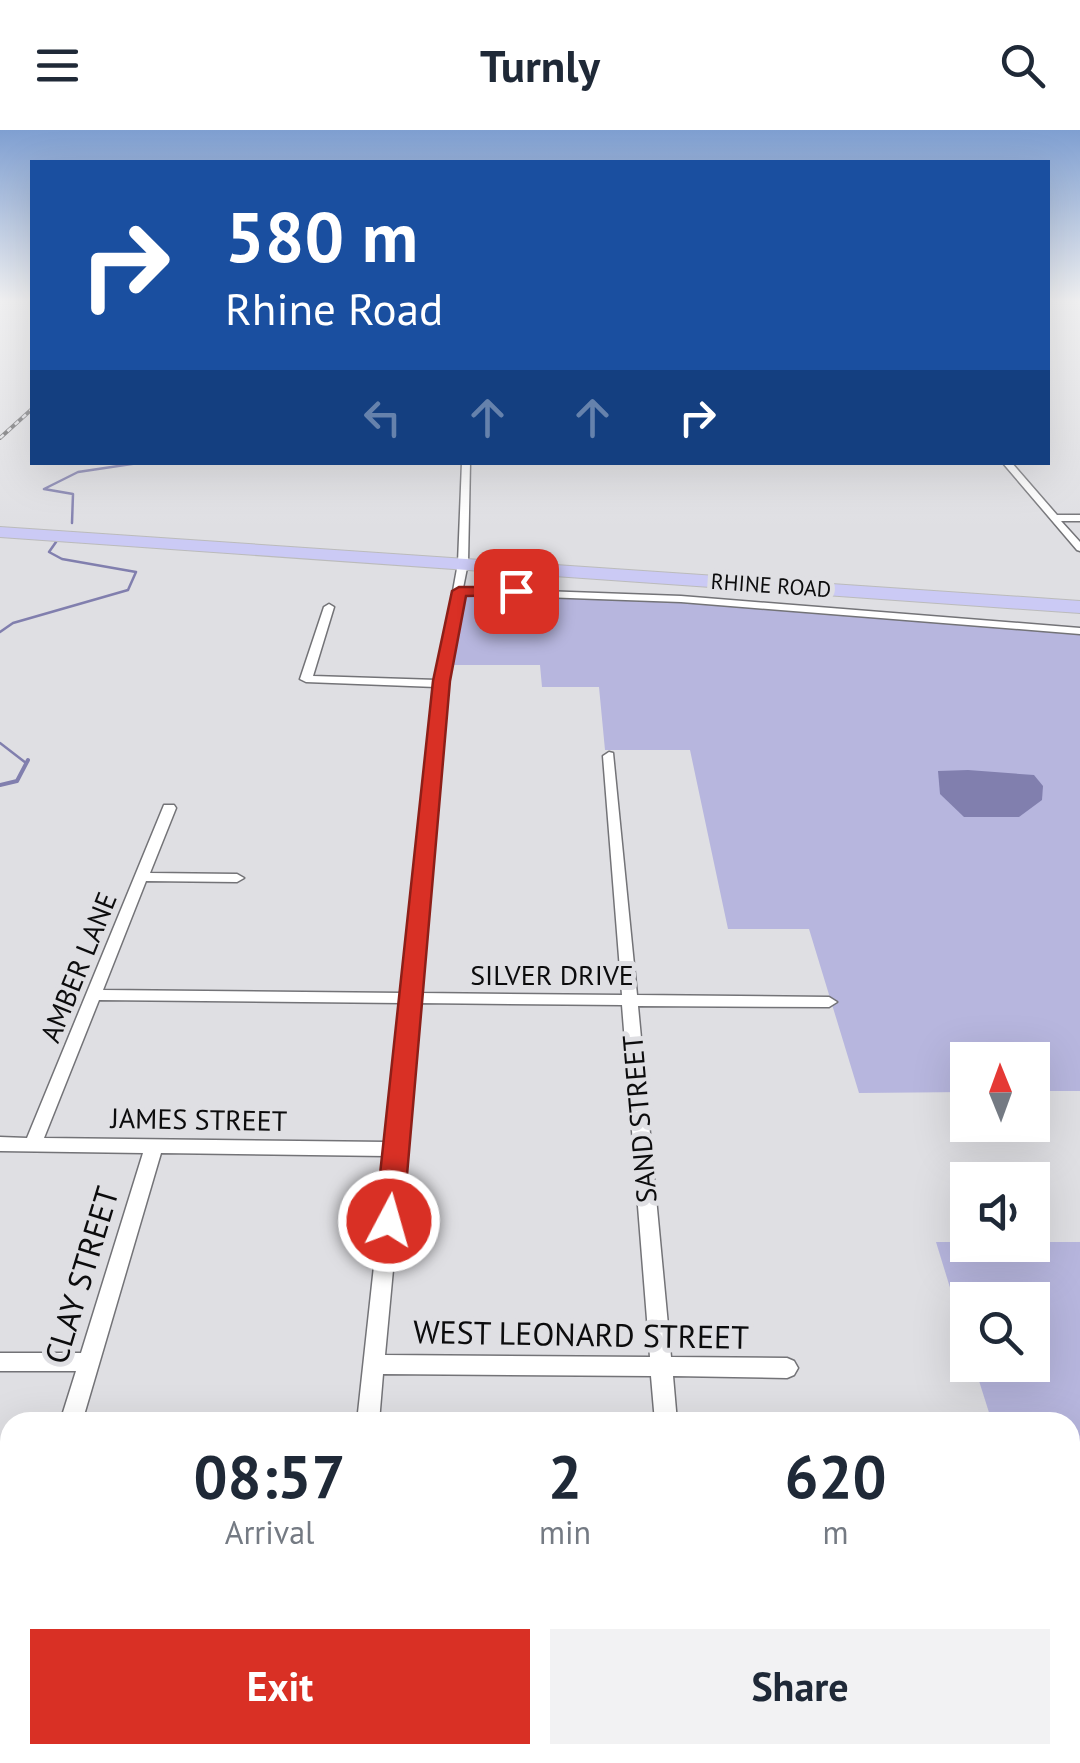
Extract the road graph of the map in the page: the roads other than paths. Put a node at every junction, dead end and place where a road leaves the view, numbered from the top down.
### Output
1 (466, 465) edge
2 (1009, 465) edge
3 (1054, 518) junction
4 (1080, 518) edge
5 (0, 532) edge
6 (1080, 548) edge
7 (463, 563) junction
8 (459, 591) junction
9 (1080, 607) edge
10 (329, 608) dead end
11 (1080, 632) edge
12 (441, 684) junction
13 (609, 756) dead end
14 (168, 808) dead end
15 (142, 877) junction
16 (237, 878) dead end
17 (95, 995) junction
18 (412, 998) junction
19 (628, 1000) junction
20 (829, 1002) dead end
21 (0, 1144) edge
22 (32, 1144) junction
23 (154, 1146) junction
24 (396, 1150) junction
25 (0, 1362) edge
26 (89, 1362) junction
27 (375, 1364) junction
28 (661, 1367) junction
29 (787, 1368) dead end
30 (74, 1412) edge
31 (369, 1412) edge
32 (665, 1412) edge

1 - 7 street
2 - 3 street
3 - 4 street
3 - 6 street
5 - 7 highway
7 - 8 street
7 - 9 highway
8 - 11 street, RHINE ROAD
8 - 12 street
10 - 12 street
12 - 18 street
13 - 19 street, SAND STREET
14 - 15 street, AMBER LANE
15 - 16 street
15 - 17 street, AMBER LANE
17 - 18 street, SILVER DRIVE
17 - 22 street, AMBER LANE
18 - 19 street, SILVER DRIVE
18 - 24 street
19 - 20 street, SILVER DRIVE
19 - 28 street, SAND STREET
21 - 22 street, JAMES STREET
22 - 23 street, JAMES STREET
23 - 24 street, JAMES STREET
23 - 26 street, CLAY STREET
24 - 27 street
25 - 26 street
26 - 30 street, CLAY STREET
27 - 28 street, WEST LEONARD STREET
27 - 31 street
28 - 29 street, WEST LEONARD STREET
28 - 32 street, SAND STREET

